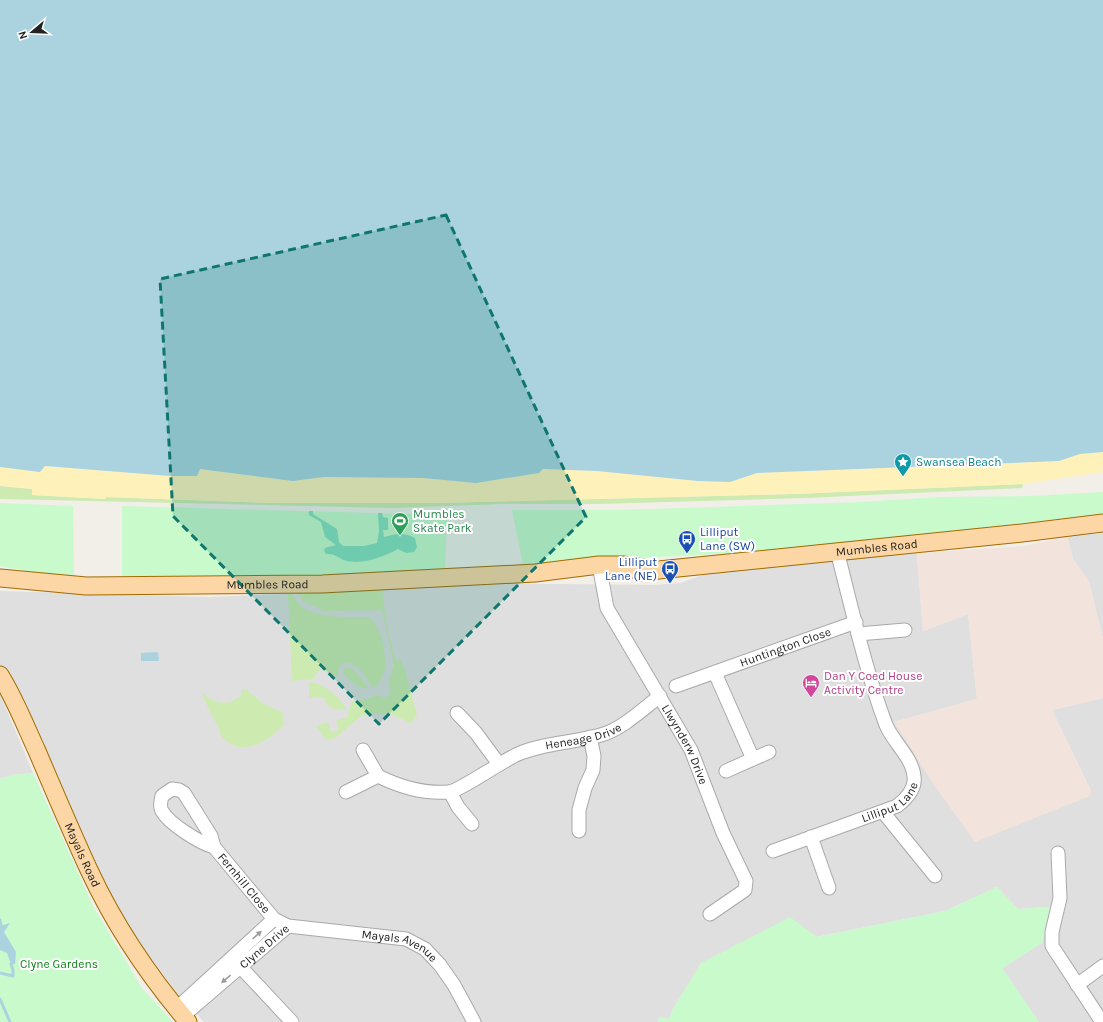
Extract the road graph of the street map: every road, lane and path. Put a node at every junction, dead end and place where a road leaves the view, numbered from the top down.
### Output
1 (1103, 523) edge
2 (837, 551) junction
3 (600, 570) junction
4 (0, 578) edge
5 (857, 628) junction
6 (905, 630) dead end
7 (715, 673) junction
8 (0, 675) edge
9 (676, 686) dead end
10 (660, 696) junction
11 (457, 713) dead end
12 (590, 737) junction
13 (363, 750) dead end
14 (769, 752) dead end
15 (753, 759) junction
16 (499, 764) junction
17 (726, 771) dead end
18 (378, 776) junction
19 (346, 792) dead end
20 (450, 792) junction
21 (882, 812) junction
22 (472, 824) dead end
23 (579, 831) dead end
24 (811, 837) junction
25 (214, 847) junction
26 (773, 851) dead end
27 (1058, 853) dead end
28 (935, 876) dead end
29 (829, 888) dead end
30 (710, 914) dead end
31 (274, 919) junction
32 (288, 926) junction
33 (236, 962) junction
34 (1103, 966) edge
35 (1077, 985) junction
36 (183, 1015) edge
37 (292, 1022) edge
38 (474, 1022) edge
39 (1102, 1022) edge

1 - 2 main road, Mumbles Road
2 - 3 main road, Mumbles Road
2 - 5 street, Lilliput Lane
3 - 4 main road, Mumbles Road
3 - 10 street, Llwynderw Drive
5 - 6 street, Huntington Close
5 - 7 street, Huntington Close
5 - 21 street, Lilliput Lane
7 - 9 street, Huntington Close
7 - 15 street
8 - 36 main road, Mayals Road
10 - 12 street, Heneage Drive
10 - 30 street, Llwynderw Drive
11 - 16 street
12 - 16 street, Heneage Drive
12 - 23 street
13 - 18 street
14 - 15 street
15 - 17 street
16 - 20 street, Heneage Drive
18 - 19 street
18 - 20 street
20 - 22 street
21 - 24 street, Lilliput Lane
21 - 28 street
24 - 26 street, Lilliput Lane
24 - 29 street
25 - 25 street, Fernhill Close
25 - 31 street, Fernhill Close
27 - 35 street
31 - 32 street, Clyne Drive
33 -> 31 street, Clyne Drive
32 - 33 street, Clyne Drive
32 - 38 street, Mayals Avenue
33 - 36 street, Clyne Drive
33 - 37 street
34 - 35 street
35 - 39 street

